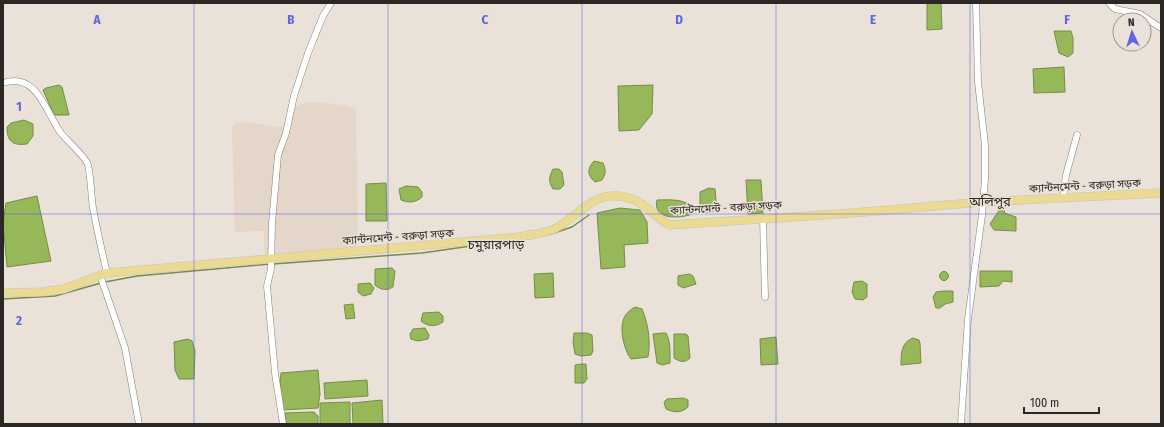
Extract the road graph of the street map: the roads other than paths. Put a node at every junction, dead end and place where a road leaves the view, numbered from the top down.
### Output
1 (330, 3) edge
2 (976, 3) edge
3 (1109, 3) edge
4 (1161, 28) edge
5 (3, 83) edge
6 (1077, 135) dead end
7 (1161, 193) edge
8 (1063, 198) junction
9 (983, 202) junction
10 (763, 218) junction
11 (272, 259) junction
12 (103, 274) junction
13 (3, 293) edge
14 (765, 297) dead end
15 (139, 424) edge
16 (283, 424) edge
17 (961, 424) edge

1 - 11 street
2 - 9 street
3 - 4 street
5 - 12 street
6 - 8 street
7 - 8 main road, ক্যান্টনমেন্ট - বরুড়া সড়ক
8 - 9 main road, ক্যান্টনমেন্ট - বরুড়া সড়ক
9 - 10 main road, ক্যান্টনমেন্ট - বরুড়া সড়ক
9 - 17 street
10 - 11 main road, ক্যান্টনমেন্ট - বরুড়া সড়ক
10 - 14 street
11 - 12 main road, ক্যান্টনমেন্ট - বরুড়া সড়ক
11 - 16 street
12 - 13 main road, ক্যান্টনমেন্ট - বরুড়া সড়ক
12 - 15 street

